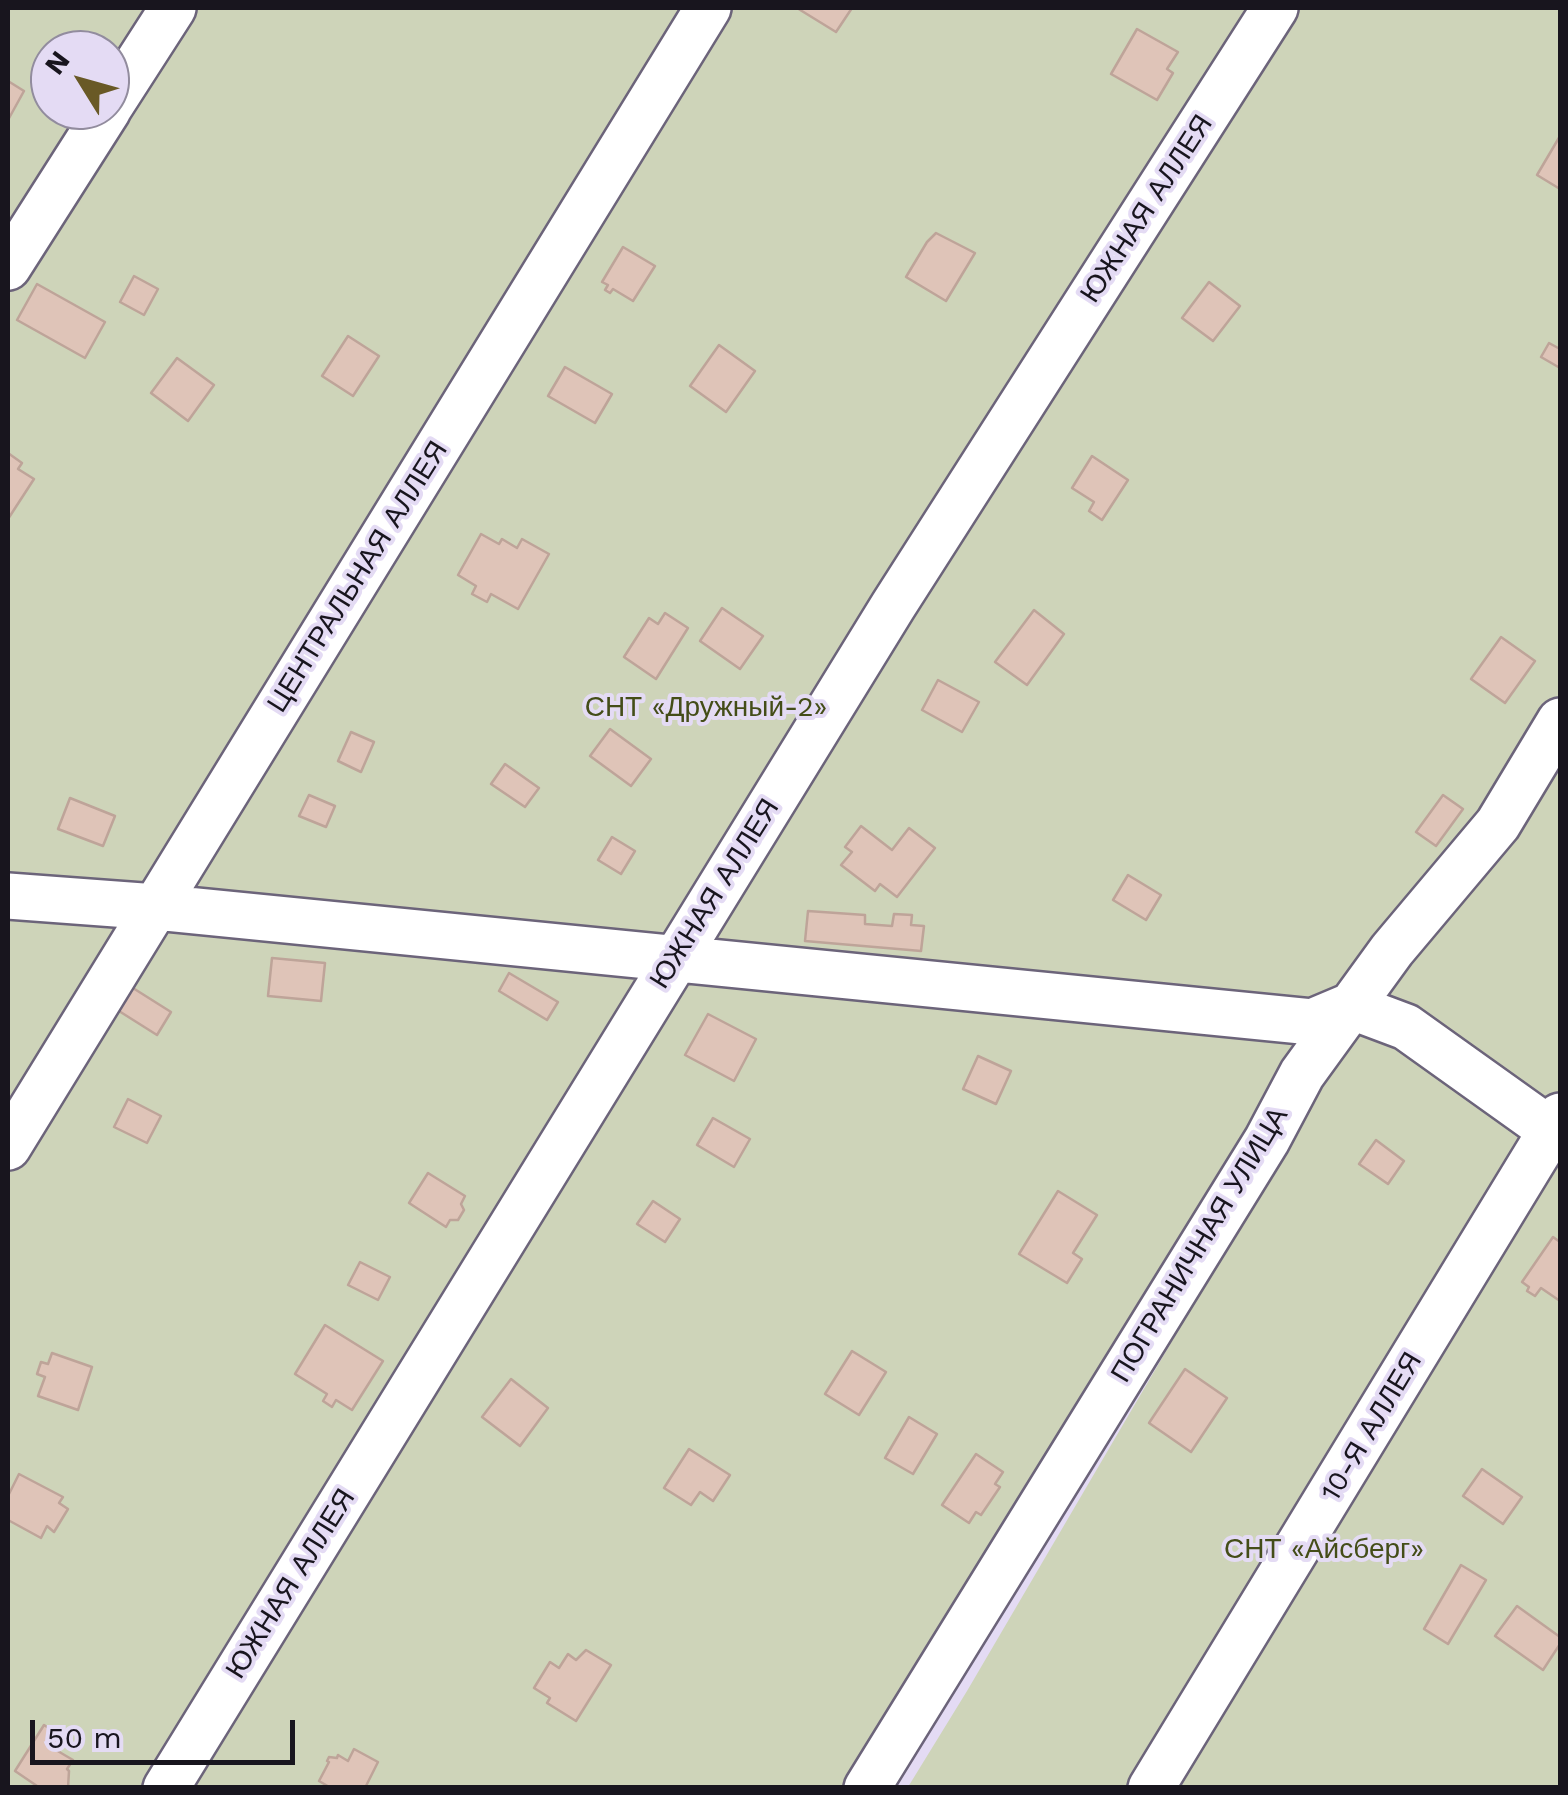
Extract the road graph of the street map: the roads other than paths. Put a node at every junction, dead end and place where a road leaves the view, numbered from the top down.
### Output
1 (173, 8) edge
2 (708, 8) edge
3 (1275, 8) edge
4 (130, 75) edge
5 (95, 130) edge
6 (8, 267) edge
7 (1560, 721) edge
8 (8, 896) edge
9 (156, 907) junction
10 (676, 958) junction
11 (1350, 1006) junction
12 (1557, 1128) edge
13 (8, 1147) edge
14 (166, 1788) edge
15 (866, 1788) edge
16 (1151, 1788) edge

1 - 4 street
2 - 9 street, ЦЕНТРАЛЬНАЯ АЛЛЕЯ
3 - 10 street, ЮЖНАЯ АЛЛЕЯ
5 - 6 street
7 - 11 street, ПОГРАНИЧНАЯ УЛИЦА
8 - 9 street
9 - 10 street
9 - 13 street, ЦЕНТРАЛЬНАЯ АЛЛЕЯ
10 - 11 street
10 - 14 street, ЮЖНАЯ АЛЛЕЯ
11 - 12 street
11 - 15 street, ПОГРАНИЧНАЯ УЛИЦА
12 - 16 street, 10-Я АЛЛЕЯ

